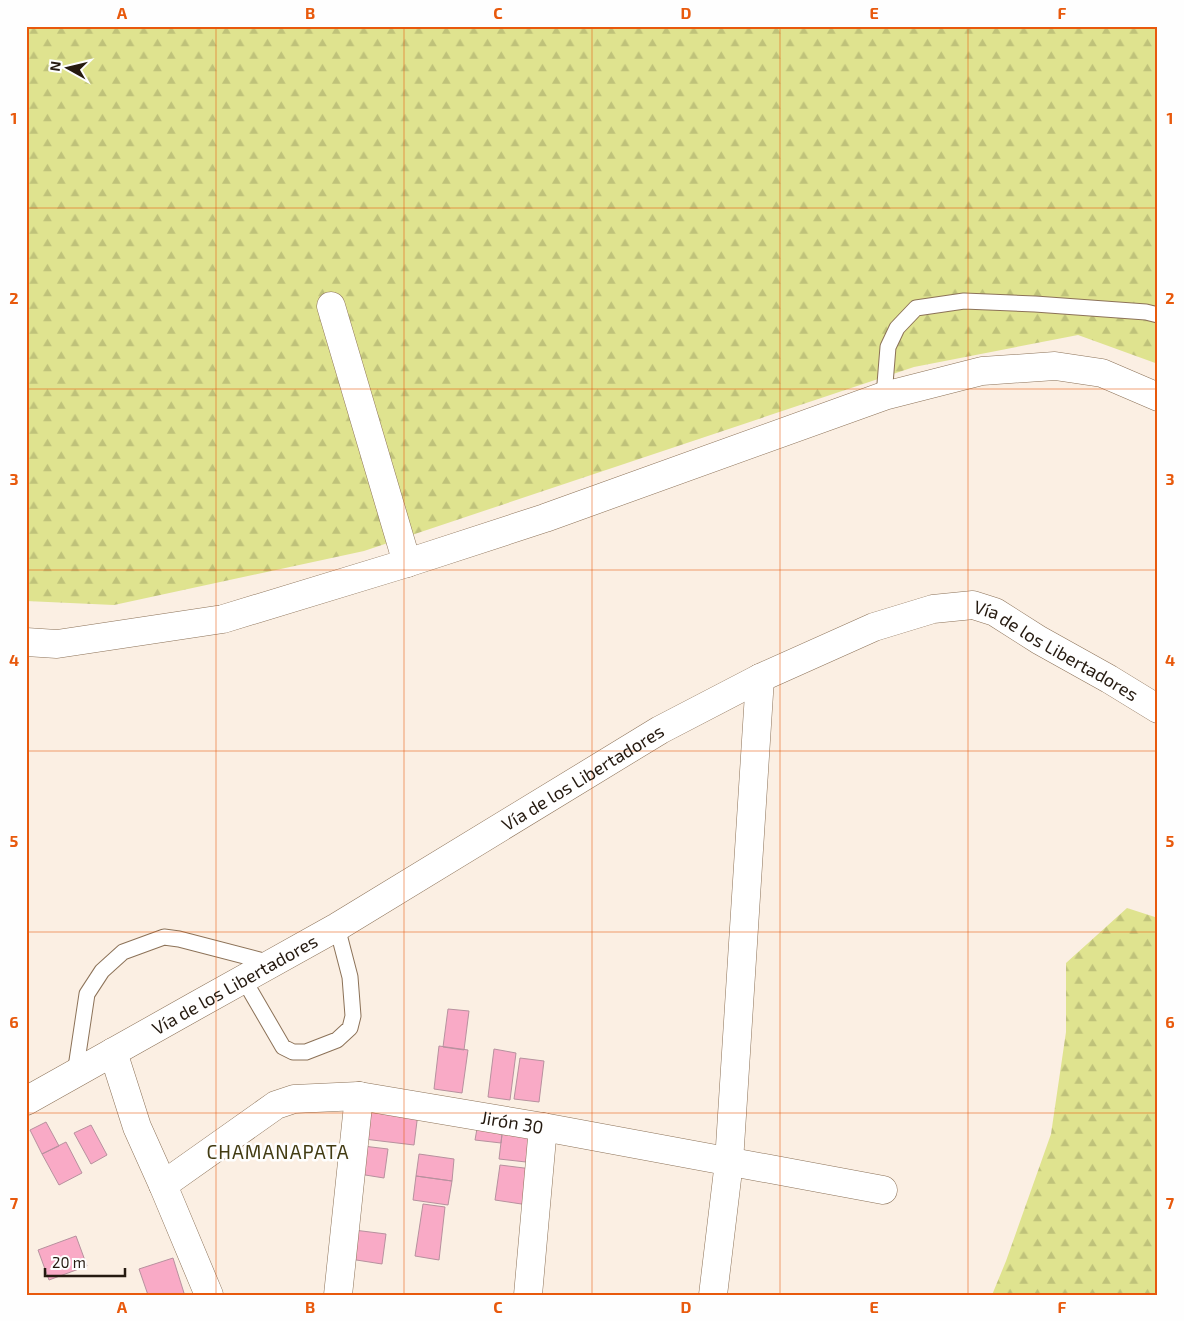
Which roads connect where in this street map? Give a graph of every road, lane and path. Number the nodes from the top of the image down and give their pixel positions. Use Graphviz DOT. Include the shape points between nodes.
graph roads {
  1 [pos="331,306"];
  2 [pos="1158,316"];
  3 [pos="884,396"];
  4 [pos="1158,397"];
  5 [pos="407,563"];
  6 [pos="26,642"];
  7 [pos="760,678"];
  8 [pos="1158,709"];
  9 [pos="337,927"];
  10 [pos="273,964"];
  11 [pos="244,980"];
  12 [pos="113,1052"];
  13 [pos="75,1074"];
  14 [pos="359,1096"];
  15 [pos="26,1102"];
  16 [pos="543,1127"];
  17 [pos="729,1162"];
  18 [pos="164,1185"];
  19 [pos="883,1190"];
  20 [pos="209,1295"];
  21 [pos="338,1295"];
  22 [pos="528,1295"];
  23 [pos="713,1295"];
  1 -- 5 [label="main road"];
  2 -- 3 [label="lane" via="1146,312 964,301 916,308 897,328 888,347"];
  3 -- 4 [label="main road" via="982,370 1055,366 1102,373"];
  3 -- 5 [label="main road" via="545,518"];
  5 -- 6 [label="main road" via="223,619 57,644"];
  7 -- 8 [label="main road, Vía de los Libertadores" via="874,628 933,609 973,605 995,612"];
  7 -- 9 [label="main road, Vía de los Libertadores" via="660,730"];
  7 -- 17 [label="main road"];
  9 -- 10 [label="main road, Vía de los Libertadores"];
  9 -- 11 [label="lane" via="350,978 353,1016 350,1028 337,1040 306,1052 294,1052 283,1047"];
  10 -- 11 [label="main road, Vía de los Libertadores"];
  10 -- 13 [label="lane" via="164,937 123,952 102,971 87,994"];
  11 -- 12 [label="main road, Vía de los Libertadores"];
  12 -- 13 [label="main road, Vía de los Libertadores"];
  12 -- 18 [label="main road" via="137,1127"];
  13 -- 15 [label="main road, Vía de los Libertadores"];
  14 -- 16 [label="main road, Jirón 30"];
  14 -- 18 [label="main road, Jirón 30" via="294,1099 276,1105"];
  14 -- 21 [label="main road"];
  16 -- 17 [label="main road, Jirón 30"];
  16 -- 22 [label="main road"];
  17 -- 19 [label="main road, Jirón 30"];
  17 -- 23 [label="main road"];
  18 -- 20 [label="main road"];
}
